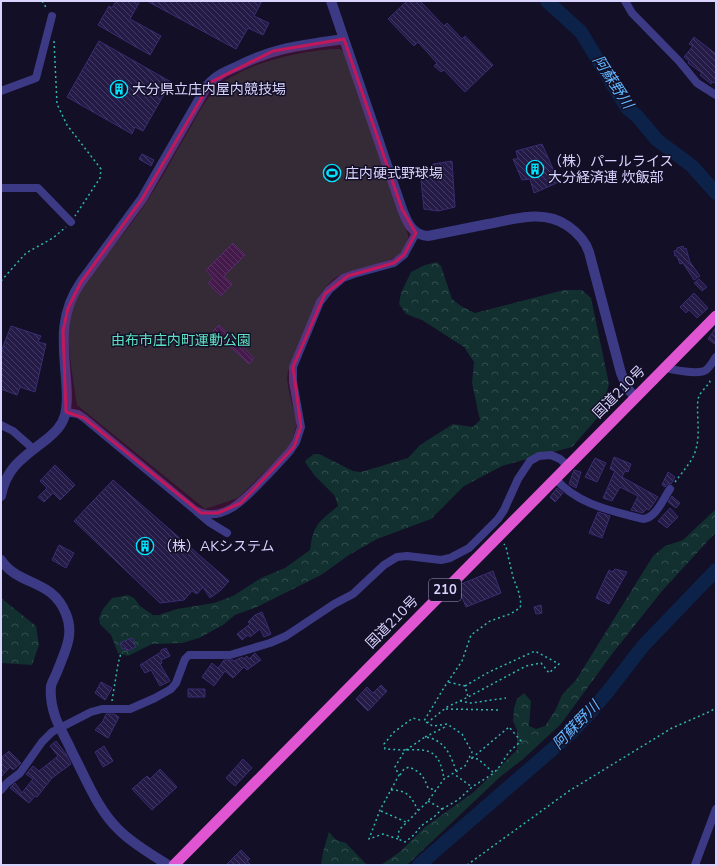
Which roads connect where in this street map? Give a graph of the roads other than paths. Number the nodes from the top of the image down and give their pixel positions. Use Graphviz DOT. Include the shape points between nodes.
graph roads {
  1 [pos="331,1"];
  2 [pos="625,1"];
  3 [pos="52,16"];
  4 [pos="344,39"];
  5 [pos="1,92"];
  6 [pos="716,95"];
  7 [pos="1,188"];
  8 [pos="71,222"];
  9 [pos="416,233"];
  10 [pos="716,316"];
  11 [pos="716,357"];
  12 [pos="664,367"];
  13 [pos="635,397"];
  14 [pos="66,412"];
  15 [pos="1,426"];
  16 [pos="30,446"];
  17 [pos="568,466"];
  18 [pos="555,478"];
  19 [pos="670,489"];
  20 [pos="1,496"];
  21 [pos="192,508"];
  22 [pos="228,532"];
  23 [pos="1,560"];
  24 [pos="60,728"];
  25 [pos="1,790"];
  26 [pos="716,809"];
  27 [pos="168,865"];
  28 [pos="174,865"];
  29 [pos="695,865"];
  1 -- 4 [label="street"];
  2 -- 6 [label="street" via="632,13 697,83"];
  3 -- 5 [label="street" via="36,78"];
  4 -- 9 [label="street" via="402,209 409,225"];
  4 -- 14 [label="street" via="269,52 226,71 207,86 140,203 70,300 63,331"];
  7 -- 8 [label="street" via="38,188"];
  9 -- 13 [label="street" via="428,236 539,216 558,220 576,232 589,252 621,373 627,388"];
  9 -- 21 [label="street" via="404,255 394,263 343,278 320,302 293,366 293,382 301,427 294,447 236,506 212,514 201,513"];
  10 -- 12 [label="highway, 国道210号 / 210"];
  11 -- 12 [label="street" via="703,371 670,370"];
  12 -- 13 [label="highway, 国道210号 / 210"];
  13 -- 17 [label="highway, 国道210号 / 210"];
  14 -- 20 [label="street" via="58,429 11,469"];
  14 -- 21 [label="street" via="84,418"];
  15 -- 16 [label="street" via="13,431"];
  17 -- 18 [label="highway, 国道210号 / 210"];
  17 -- 24 [label="street" via="551,455 539,456 530,461 518,479 502,515 469,548 444,560 397,557 384,565 356,592 286,636 230,655 189,655 184,659 174,687 155,698 130,708 96,710"];
  18 -- 19 [label="street" via="570,493 597,506 643,518 653,514"];
  18 -- 28 [label="highway, 国道210号 / 210"];
  21 -- 22 [label="street" via="209,522"];
  23 -- 24 [label="street" via="15,574 54,595 66,614 70,635 52,685 51,696 55,718"];
  24 -- 25 [label="street" via="48,735 20,773"];
  24 -- 27 [label="street" via="108,817 125,836"];
  26 -- 29 [label="street"];
}
